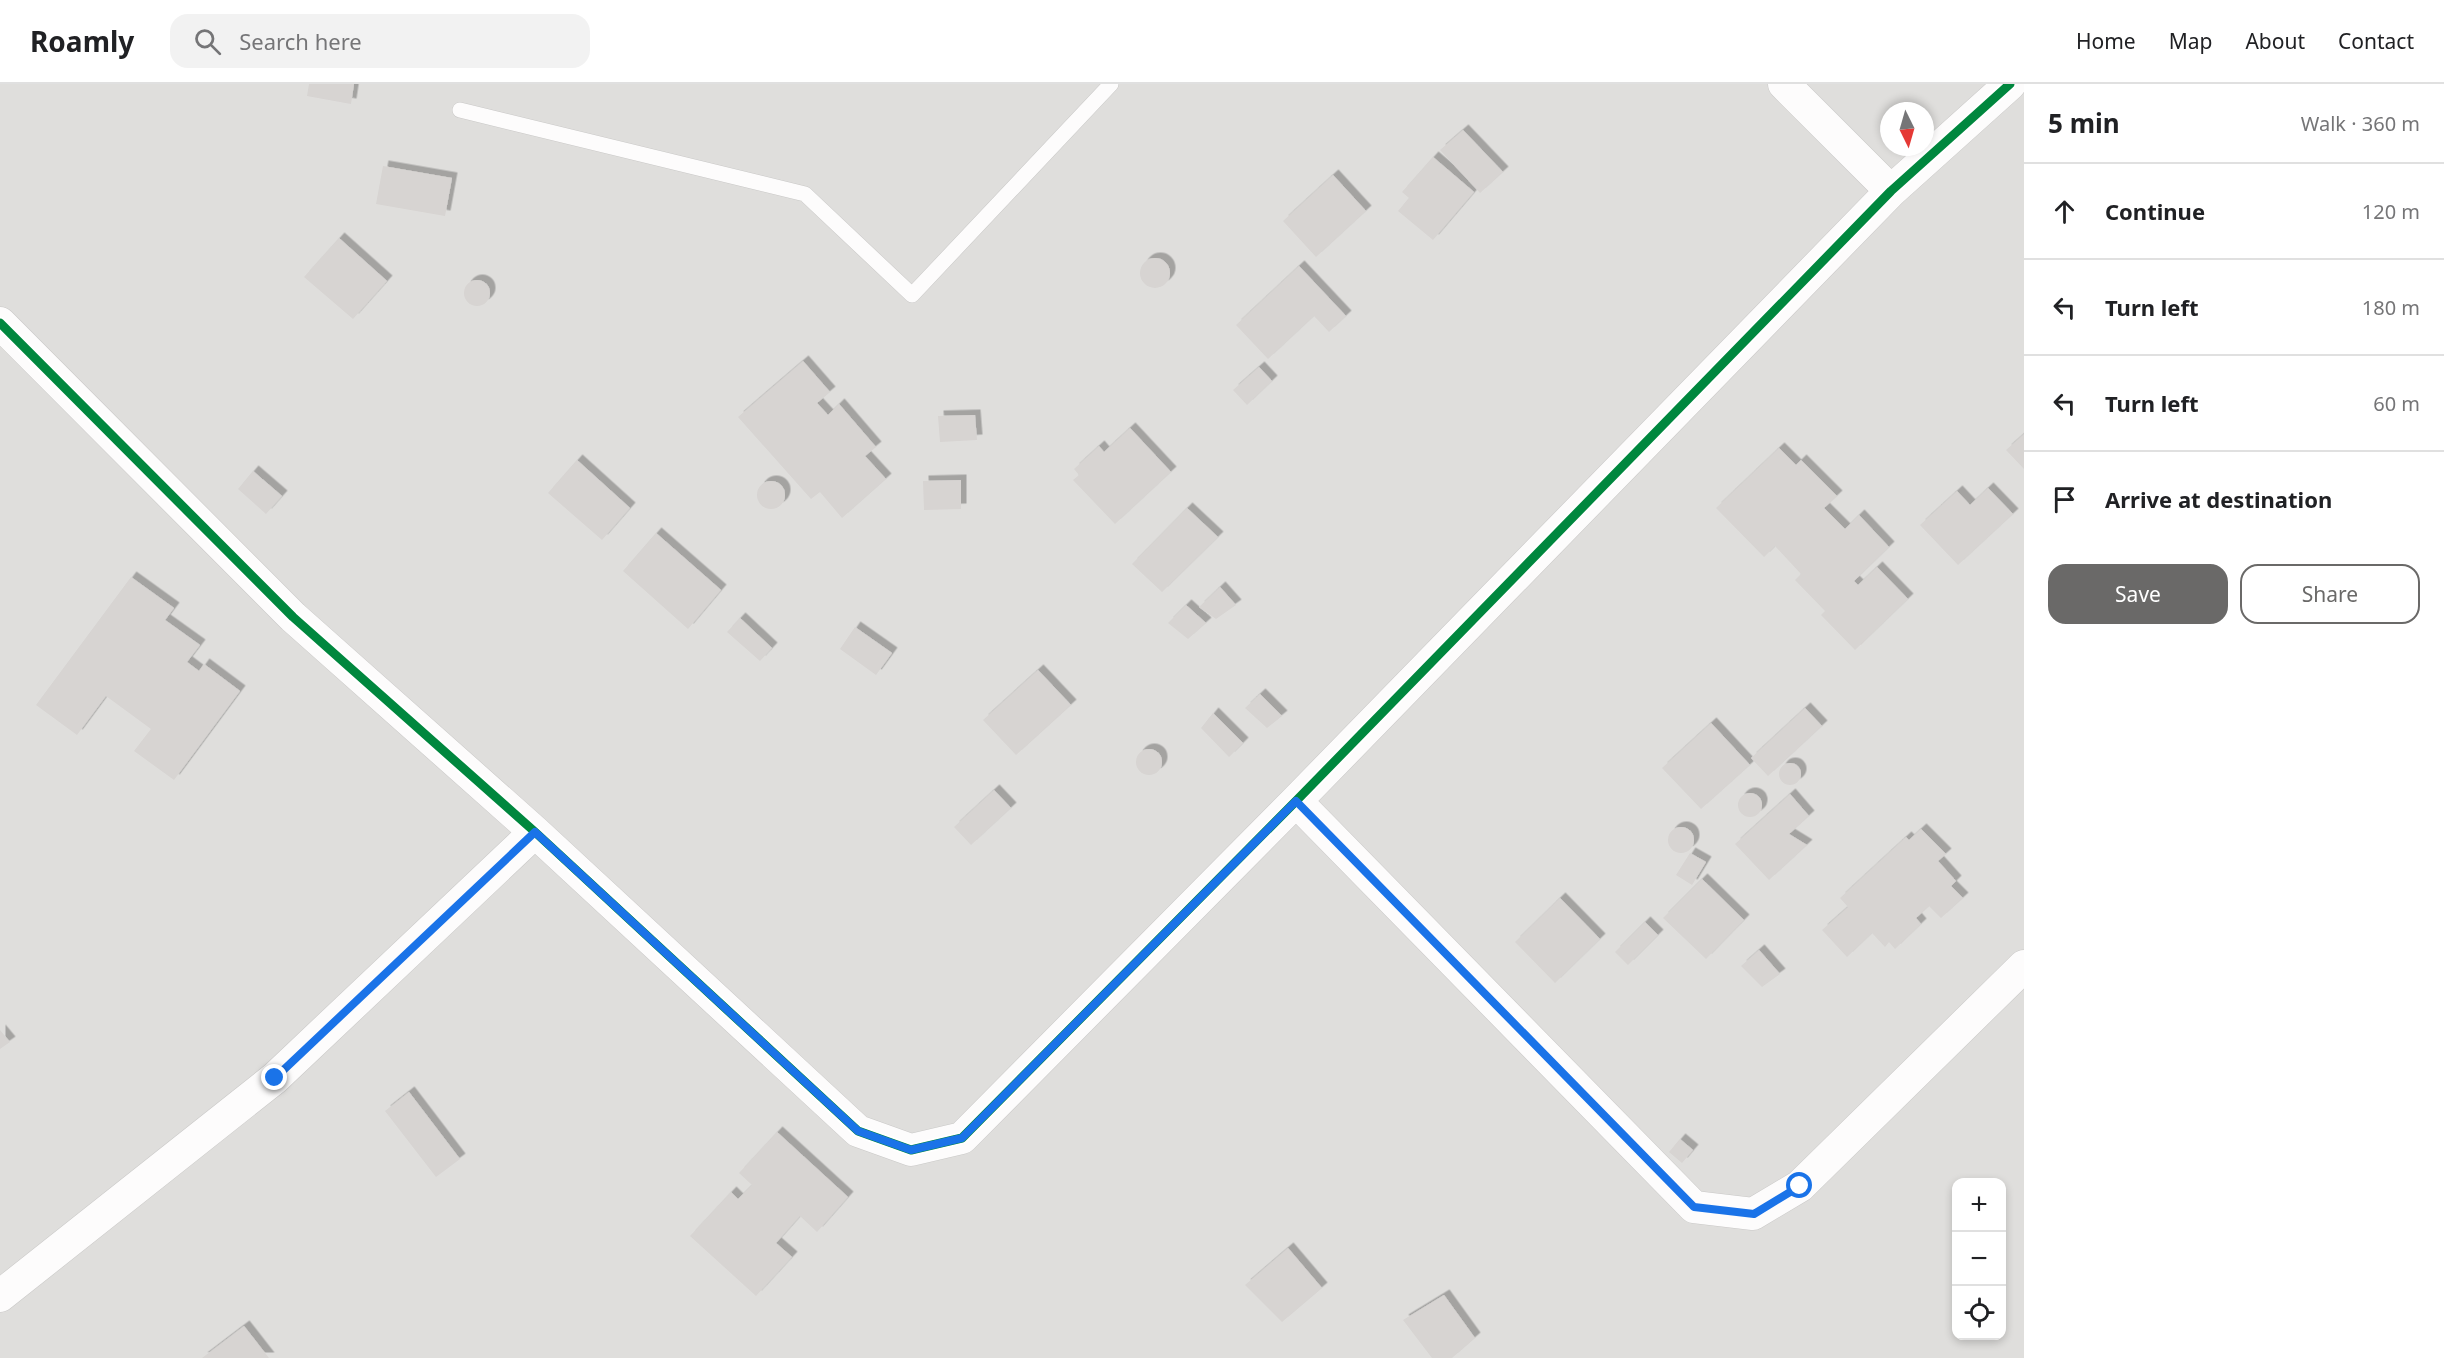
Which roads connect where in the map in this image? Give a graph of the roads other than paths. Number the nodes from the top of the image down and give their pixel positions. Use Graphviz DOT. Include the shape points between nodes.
graph roads {
  1 [pos="1111,84"];
  2 [pos="1784,84"];
  3 [pos="2010,84"];
  4 [pos="460,110"];
  5 [pos="1891,191"];
  6 [pos="0,323"];
  7 [pos="1296,801"];
  8 [pos="535,832"];
  9 [pos="2024,966"];
  10 [pos="0,1296"];
  1 -- 4 [label="lane" via="912,295 804,194"];
  2 -- 5 [label="street"];
  3 -- 5 [label="street"];
  5 -- 7 [label="street"];
  6 -- 8 [label="street" via="293,616"];
  7 -- 8 [label="street" via="962,1138 911,1150 858,1131"];
  7 -- 9 [label="street" via="1694,1207 1754,1214 1800,1186"];
  8 -- 10 [label="street" via="275,1078"];
}
